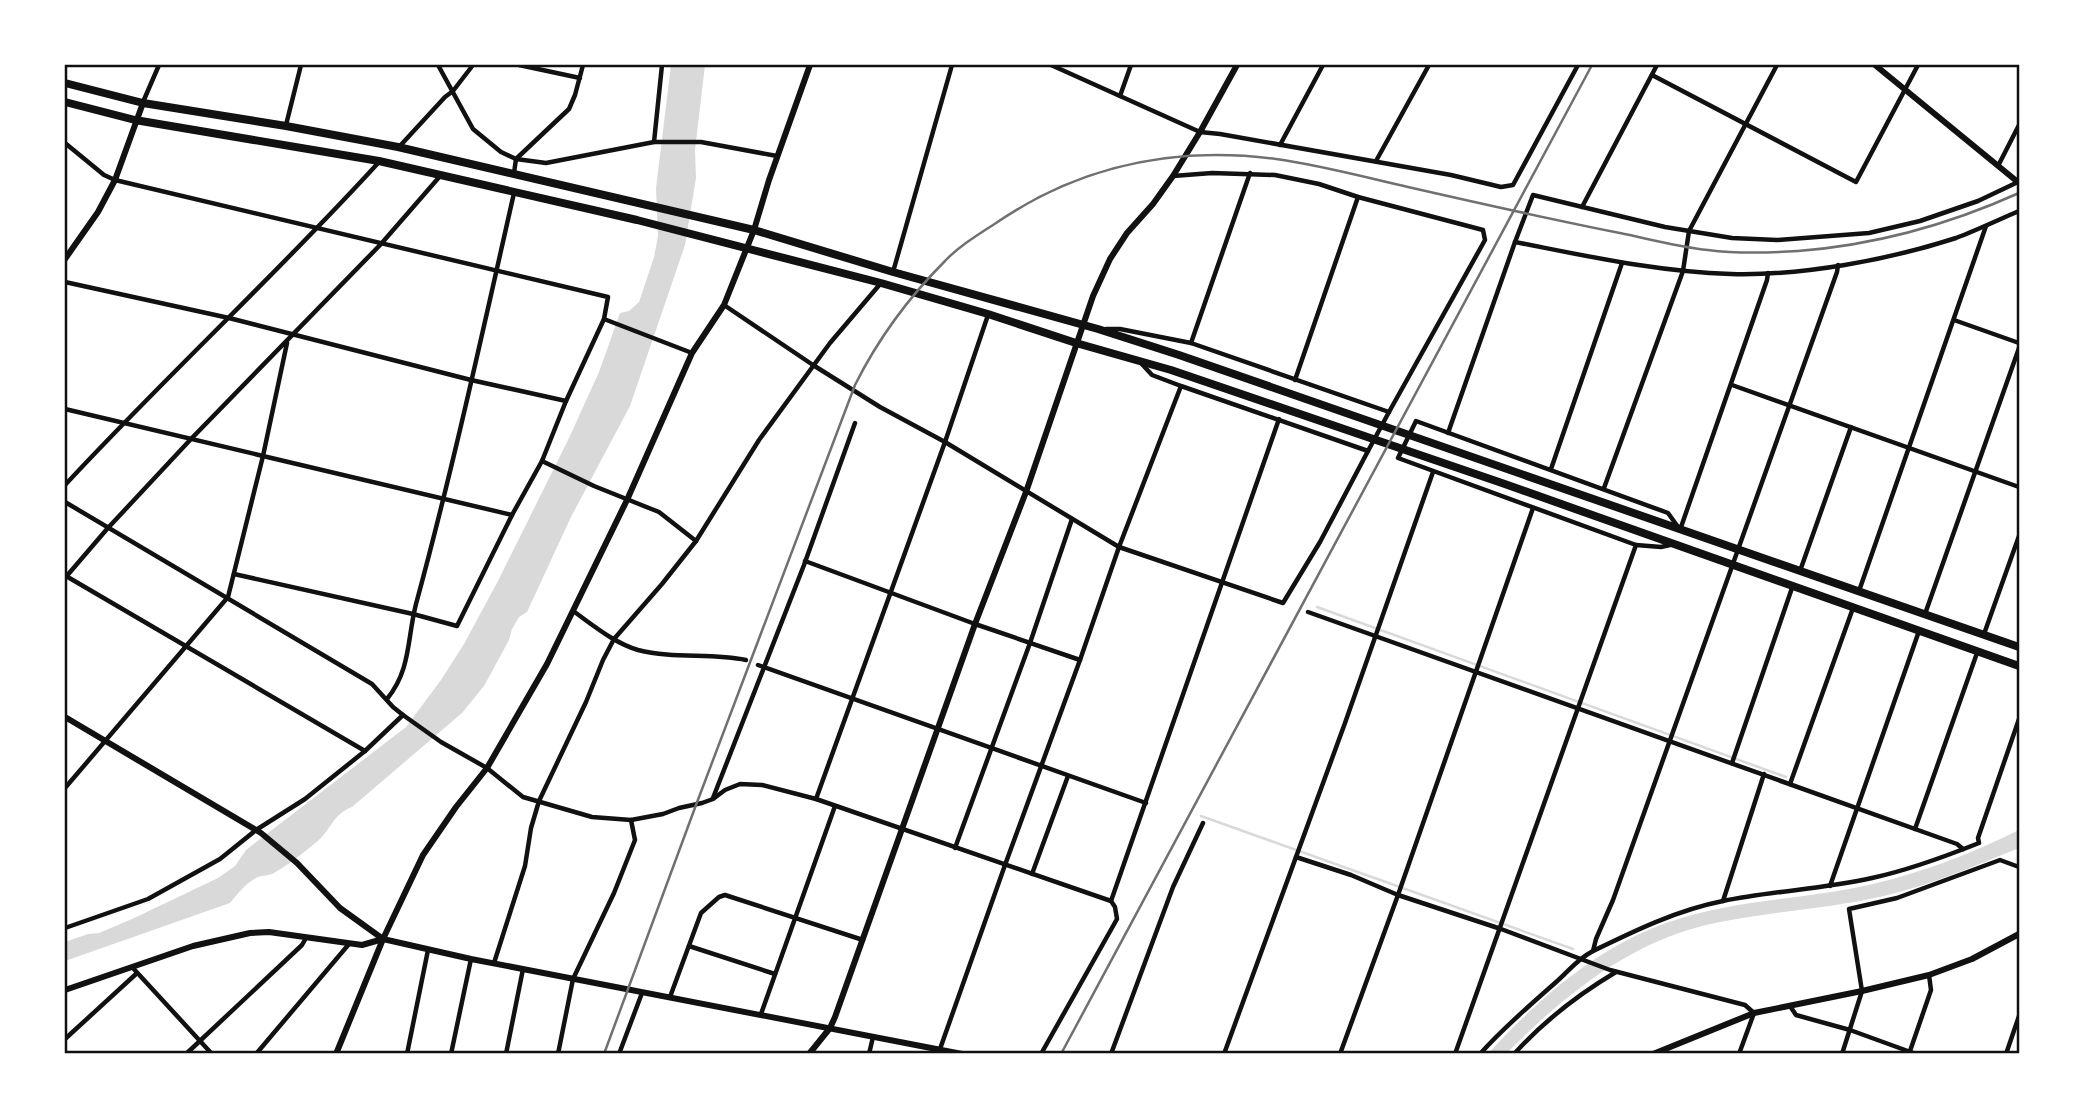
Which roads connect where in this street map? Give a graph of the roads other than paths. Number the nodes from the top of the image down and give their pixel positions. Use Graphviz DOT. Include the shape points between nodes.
graph roads {
  1 [pos="159,65"];
  2 [pos="301,65"];
  3 [pos="438,65"];
  4 [pos="473,65"];
  5 [pos="519,65"];
  6 [pos="583,65"];
  7 [pos="662,65"];
  8 [pos="810,65"];
  9 [pos="952,65"];
  10 [pos="1051,65"];
  11 [pos="1131,65"];
  12 [pos="1237,65"];
  13 [pos="1323,65"];
  14 [pos="1429,65"];
  15 [pos="1578,65"];
  16 [pos="1657,65"];
  17 [pos="1777,65"];
  18 [pos="1875,65"];
  19 [pos="1918,65"];
  20 [pos="1652,75"];
  21 [pos="580,78"];
  22 [pos="65,83"];
  23 [pos="1905,89"];
  24 [pos="453,91"];
  25 [pos="1119,96"];
  26 [pos="65,102"];
  27 [pos="143,103"];
  28 [pos="135,120"];
  29 [pos="1745,124"];
  30 [pos="2019,125"];
  31 [pos="286,126"];
  32 [pos="1200,132"];
  33 [pos="655,142"];
  34 [pos="65,143"];
  35 [pos="1280,145"];
  36 [pos="398,147"];
  37 [pos="777,156"];
  38 [pos="516,159"];
  39 [pos="379,161"];
  40 [pos="1376,161"];
  41 [pos="1998,166"];
  42 [pos="514,173"];
  43 [pos="1250,173"];
  44 [pos="441,175"];
  45 [pos="1173,176"];
  46 [pos="115,180"];
  47 [pos="2019,182"];
  48 [pos="514,193"];
  49 [pos="1358,197"];
  50 [pos="1582,207"];
  51 [pos="2019,211"];
  52 [pos="1986,225"];
  53 [pos="318,229"];
  54 [pos="754,230"];
  55 [pos="1689,231"];
  56 [pos="1516,242"];
  57 [pos="381,244"];
  58 [pos="747,249"];
  59 [pos="65,259"];
  60 [pos="1622,263"];
  61 [pos="1838,265"];
  62 [pos="497,270"];
  63 [pos="1684,271"];
  64 [pos="893,272"];
  65 [pos="1768,274"];
  66 [pos="65,282"];
  67 [pos="880,283"];
  68 [pos="724,305"];
  69 [pos="988,314"];
  70 [pos="229,318"];
  71 [pos="604,319"];
  72 [pos="1954,320"];
  73 [pos="1082,326"];
  74 [pos="1098,329"];
  75 [pos="293,335"];
  76 [pos="287,342"];
  77 [pos="1076,343"];
  78 [pos="1191,343"];
  79 [pos="2019,346"];
  80 [pos="692,353"];
  81 [pos="1139,361"];
  82 [pos="813,365"];
  83 [pos="471,380"];
  84 [pos="1296,380"];
  85 [pos="1732,385"];
  86 [pos="1181,386"];
  87 [pos="566,401"];
  88 [pos="1790,405"];
  89 [pos="65,409"];
  90 [pos="1390,412"];
  91 [pos="1279,419"];
  92 [pos="123,423"];
  93 [pos="855,423"];
  94 [pos="1851,427"];
  95 [pos="1448,432"];
  96 [pos="191,439"];
  97 [pos="945,442"];
  98 [pos="1909,448"];
  99 [pos="1368,452"];
  100 [pos="263,456"];
  101 [pos="542,461"];
  102 [pos="1551,469"];
  103 [pos="1976,471"];
  104 [pos="1433,472"];
  105 [pos="65,485"];
  106 [pos="2019,487"];
  107 [pos="1604,488"];
  108 [pos="1026,492"];
  109 [pos="444,499"];
  110 [pos="627,500"];
  111 [pos="65,502"];
  112 [pos="1533,508"];
  113 [pos="512,515"];
  114 [pos="1072,519"];
  115 [pos="107,529"];
  116 [pos="1681,530"];
  117 [pos="2019,536"];
  118 [pos="696,541"];
  119 [pos="1675,544"];
  120 [pos="1636,545"];
  121 [pos="1119,547"];
  122 [pos="1738,550"];
  123 [pos="805,561"];
  124 [pos="1734,565"];
  125 [pos="1800,571"];
  126 [pos="234,574"];
  127 [pos="65,577"];
  128 [pos="1222,581"];
  129 [pos="1793,585"];
  130 [pos="890,592"];
  131 [pos="1859,592"];
  132 [pos="228,597"];
  133 [pos="1853,607"];
  134 [pos="573,611"];
  135 [pos="1308,612"];
  136 [pos="413,614"];
  137 [pos="1924,615"];
  138 [pos="975,624"];
  139 [pos="1919,631"];
  140 [pos="1376,635"];
  141 [pos="1984,635"];
  142 [pos="614,639"];
  143 [pos="1030,643"];
  144 [pos="186,646"];
  145 [pos="2019,647"];
  146 [pos="1978,652"];
  147 [pos="746,660"];
  148 [pos="1080,660"];
  149 [pos="758,665"];
  150 [pos="2019,666"];
  151 [pos="765,667"];
  152 [pos="1476,672"];
  153 [pos="387,699"];
  154 [pos="852,699"];
  155 [pos="1578,708"];
  156 [pos="405,716"];
  157 [pos="65,717"];
  158 [pos="2019,719"];
  159 [pos="938,729"];
  160 [pos="106,741"];
  161 [pos="1670,741"];
  162 [pos="990,748"];
  163 [pos="365,751"];
  164 [pos="1732,763"];
  165 [pos="1041,766"];
  166 [pos="487,768"];
  167 [pos="1764,774"];
  168 [pos="1068,776"];
  169 [pos="1790,783"];
  170 [pos="65,788"];
  171 [pos="713,799"];
  172 [pos="816,799"];
  173 [pos="539,801"];
  174 [pos="1146,803"];
  175 [pos="835,806"];
  176 [pos="1856,808"];
  177 [pos="631,820"];
  178 [pos="1203,823"];
  179 [pos="1915,829"];
  180 [pos="902,830"];
  181 [pos="258,832"];
  182 [pos="955,848"];
  183 [pos="1963,849"];
  184 [pos="1296,857"];
  185 [pos="1005,865"];
  186 [pos="2019,867"];
  187 [pos="1032,874"];
  188 [pos="1830,886"];
  189 [pos="1398,895"];
  190 [pos="1111,901"];
  191 [pos="1723,901"];
  192 [pos="794,918"];
  193 [pos="65,927"];
  194 [pos="1501,929"];
  195 [pos="2019,934"];
  196 [pos="306,938"];
  197 [pos="383,939"];
  198 [pos="863,940"];
  199 [pos="350,943"];
  200 [pos="689,946"];
  201 [pos="428,950"];
  202 [pos="1593,951"];
  203 [pos="471,959"];
  204 [pos="1579,959"];
  205 [pos="494,963"];
  206 [pos="131,966"];
  207 [pos="523,969"];
  208 [pos="1613,971"];
  209 [pos="136,974"];
  210 [pos="775,974"];
  211 [pos="1929,975"];
  212 [pos="573,979"];
  213 [pos="65,990"];
  214 [pos="1862,991"];
  215 [pos="642,993"];
  216 [pos="670,998"];
  217 [pos="1790,1005"];
  218 [pos="1754,1013"];
  219 [pos="761,1014"];
  220 [pos="2019,1016"];
  221 [pos="830,1028"];
  222 [pos="1850,1030"];
  223 [pos="873,1036"];
  224 [pos="65,1038"];
  225 [pos="200,1041"];
  226 [pos="940,1050"];
  227 [pos="928,1051"];
  228 [pos="1911,1053"];
  229 [pos="186,1054"];
  230 [pos="212,1054"];
  231 [pos="256,1054"];
  232 [pos="337,1054"];
  233 [pos="407,1054"];
  234 [pos="451,1054"];
  235 [pos="506,1054"];
  236 [pos="558,1054"];
  237 [pos="619,1054"];
  238 [pos="809,1054"];
  239 [pos="869,1054"];
  240 [pos="962,1054"];
  241 [pos="1041,1054"];
  242 [pos="1111,1054"];
  243 [pos="1224,1054"];
  244 [pos="1340,1054"];
  245 [pos="1455,1054"];
  246 [pos="1480,1054"];
  247 [pos="1514,1054"];
  248 [pos="1653,1054"];
  249 [pos="1739,1054"];
  250 [pos="1842,1054"];
  251 [pos="2006,1054"];
  1 -- 27 [label="street"];
  2 -- 31 [label="street"];
  3 -- 24 [label="street"];
  4 -- 24 [label="street"];
  5 -- 21 [label="street"];
  6 -- 21 [label="street"];
  7 -- 33 [label="street"];
  8 -- 37 [label="street"];
  9 -- 64 [label="street"];
  10 -- 25 [label="street"];
  11 -- 25 [label="street"];
  12 -- 32 [label="street"];
  13 -- 35 [label="street"];
  14 -- 40 [label="street"];
  15 -- 40 [label="street" via="1513,185 1501,187"];
  16 -- 20 [label="street"];
  17 -- 29 [label="street"];
  18 -- 23 [label="street"];
  19 -- 23 [label="street"];
  20 -- 29 [label="street"];
  20 -- 50 [label="street"];
  21 -- 38 [label="street" via="569,109"];
  22 -- 27 [label="highway"];
  23 -- 29 [label="street" via="1856,182"];
  23 -- 41 [label="street"];
  24 -- 36 [label="street"];
  24 -- 38 [label="street" via="472,129"];
  25 -- 32 [label="street"];
  26 -- 28 [label="highway"];
  27 -- 28 [label="street"];
  27 -- 31 [label="highway"];
  28 -- 39 [label="highway"];
  28 -- 46 [label="street"];
  29 -- 55 [label="street"];
  30 -- 41 [label="street"];
  31 -- 36 [label="highway"];
  32 -- 35 [label="street"];
  32 -- 45 [label="street"];
  33 -- 37 [label="street" via="701,142"];
  33 -- 38 [label="street" via="546,163"];
  34 -- 46 [label="street"];
  35 -- 40 [label="street"];
  36 -- 42 [label="highway"];
  37 -- 54 [label="street"];
  38 -- 42 [label="street"];
  39 -- 44 [label="highway"];
  39 -- 53 [label="street"];
  41 -- 47 [label="street"];
  42 -- 54 [label="highway"];
  43 -- 45 [label="street"];
  43 -- 49 [label="street" via="1275,174"];
  43 -- 78 [label="street"];
  44 -- 48 [label="highway"];
  44 -- 57 [label="street"];
  45 -- 73 [label="street" via="1110,259"];
  46 -- 53 [label="street"];
  46 -- 59 [label="street"];
  47 -- 55 [label="street" via="1943,213 1869,233 1777,240"];
  48 -- 58 [label="highway"];
  48 -- 62 [label="street"];
  49 -- 84 [label="street"];
  49 -- 90 [label="street" via="1483,230 1485,240"];
  50 -- 55 [label="street"];
  50 -- 56 [label="street" via="1533,195"];
  51 -- 52 [label="street"];
  52 -- 61 [label="street" via="1891,255"];
  52 -- 72 [label="street"];
  53 -- 57 [label="street"];
  53 -- 70 [label="street"];
  54 -- 58 [label="street"];
  54 -- 64 [label="highway"];
  55 -- 63 [label="street"];
  56 -- 60 [label="street"];
  56 -- 95 [label="street"];
  57 -- 62 [label="street"];
  57 -- 75 [label="street"];
  58 -- 67 [label="highway"];
  58 -- 68 [label="street"];
  60 -- 63 [label="street"];
  60 -- 102 [label="street"];
  61 -- 65 [label="street"];
  61 -- 88 [label="street"];
  62 -- 71 [label="street" via="608,297"];
  62 -- 83 [label="street"];
  63 -- 65 [label="street"];
  63 -- 107 [label="street"];
  64 -- 73 [label="highway"];
  65 -- 85 [label="street"];
  66 -- 70 [label="street"];
  67 -- 69 [label="highway"];
  67 -- 82 [label="street"];
  68 -- 80 [label="street"];
  68 -- 82 [label="street"];
  69 -- 77 [label="highway"];
  69 -- 97 [label="street"];
  70 -- 75 [label="street"];
  70 -- 92 [label="street"];
  71 -- 80 [label="street"];
  71 -- 87 [label="street"];
  72 -- 79 [label="street"];
  72 -- 98 [label="street"];
  73 -- 74 [label="highway"];
  73 -- 77 [label="street"];
  74 -- 78 [label="street"];
  74 -- 116 [label="highway"];
  75 -- 76 [label="street"];
  75 -- 83 [label="street"];
  76 -- 96 [label="street"];
  76 -- 100 [label="street"];
  77 -- 81 [label="highway"];
  77 -- 108 [label="street"];
  78 -- 84 [label="street"];
  79 -- 103 [label="street"];
  80 -- 110 [label="street"];
  81 -- 86 [label="street" via="1152,374"];
  81 -- 119 [label="highway"];
  82 -- 97 [label="street"];
  82 -- 118 [label="street" via="744,462"];
  83 -- 87 [label="street"];
  83 -- 109 [label="street"];
  84 -- 90 [label="street"];
  85 -- 88 [label="street"];
  85 -- 116 [label="street"];
  86 -- 91 [label="street"];
  86 -- 121 [label="street"];
  87 -- 101 [label="street"];
  88 -- 94 [label="street"];
  88 -- 122 [label="street"];
  89 -- 92 [label="street"];
  90 -- 99 [label="street"];
  91 -- 99 [label="street"];
  91 -- 128 [label="street"];
  92 -- 96 [label="street"];
  92 -- 105 [label="street"];
  93 -- 123 [label="street"];
  94 -- 98 [label="street"];
  94 -- 125 [label="street"];
  95 -- 102 [label="street"];
  95 -- 104 [label="street" via="1416,421 1398,458"];
  96 -- 100 [label="street"];
  96 -- 115 [label="street"];
  97 -- 108 [label="street"];
  97 -- 130 [label="street"];
  98 -- 103 [label="street"];
  98 -- 131 [label="street"];
  99 -- 128 [label="street" via="1283,603"];
  100 -- 109 [label="street"];
  100 -- 126 [label="street"];
  101 -- 110 [label="street"];
  101 -- 113 [label="street"];
  102 -- 107 [label="street"];
  103 -- 106 [label="street"];
  103 -- 137 [label="street"];
  104 -- 112 [label="street"];
  104 -- 140 [label="street"];
  107 -- 116 [label="street" via="1668,513"];
  108 -- 114 [label="street"];
  108 -- 138 [label="street"];
  109 -- 113 [label="street"];
  109 -- 136 [label="street"];
  110 -- 118 [label="street" via="659,512"];
  110 -- 134 [label="street"];
  111 -- 115 [label="street"];
  112 -- 120 [label="street"];
  112 -- 152 [label="street"];
  113 -- 136 [label="street" via="457,626"];
  114 -- 121 [label="street"];
  114 -- 143 [label="street"];
  115 -- 127 [label="street"];
  115 -- 132 [label="street"];
  116 -- 122 [label="highway"];
  117 -- 141 [label="street"];
  118 -- 142 [label="street"];
  119 -- 120 [label="street"];
  119 -- 124 [label="highway"];
  120 -- 155 [label="street"];
  121 -- 128 [label="street"];
  121 -- 148 [label="street"];
  122 -- 124 [label="street"];
  122 -- 125 [label="highway"];
  123 -- 130 [label="street"];
  123 -- 151 [label="street"];
  124 -- 129 [label="highway"];
  124 -- 161 [label="street"];
  125 -- 131 [label="highway"];
  126 -- 132 [label="street"];
  126 -- 136 [label="street"];
  127 -- 144 [label="street"];
  128 -- 174 [label="street"];
  129 -- 133 [label="highway"];
  129 -- 164 [label="street"];
  130 -- 138 [label="street"];
  130 -- 154 [label="street"];
  131 -- 137 [label="highway"];
  132 -- 144 [label="street"];
  132 -- 153 [label="street" via="372,684"];
  133 -- 139 [label="highway"];
  133 -- 169 [label="street"];
  134 -- 142 [label="street"];
  134 -- 166 [label="street"];
  135 -- 140 [label="street"];
  136 -- 153 [label="street" via="403,674"];
  137 -- 141 [label="highway"];
  138 -- 143 [label="street"];
  138 -- 159 [label="street"];
  139 -- 146 [label="highway"];
  139 -- 176 [label="street"];
  140 -- 152 [label="street"];
  140 -- 184 [label="street"];
  141 -- 145 [label="highway"];
  142 -- 147 [label="street" via="638,650"];
  142 -- 173 [label="street"];
  143 -- 148 [label="street"];
  143 -- 162 [label="street"];
  144 -- 160 [label="street"];
  144 -- 163 [label="street"];
  146 -- 150 [label="highway"];
  146 -- 179 [label="street"];
  148 -- 165 [label="street"];
  149 -- 151 [label="street"];
  151 -- 154 [label="street"];
  151 -- 171 [label="street"];
  152 -- 155 [label="street"];
  152 -- 189 [label="street"];
  153 -- 156 [label="street"];
  154 -- 159 [label="street"];
  154 -- 172 [label="street"];
  155 -- 161 [label="street"];
  155 -- 194 [label="street"];
  156 -- 163 [label="street"];
  156 -- 166 [label="street"];
  157 -- 160 [label="street"];
  158 -- 183 [label="street" via="1979,843"];
  159 -- 162 [label="street"];
  159 -- 180 [label="street"];
  160 -- 170 [label="street"];
  160 -- 181 [label="street"];
  161 -- 164 [label="street"];
  161 -- 202 [label="street"];
  162 -- 165 [label="street"];
  162 -- 182 [label="street"];
  163 -- 181 [label="street"];
  164 -- 167 [label="street"];
  165 -- 168 [label="street"];
  165 -- 185 [label="street"];
  166 -- 173 [label="street" via="523,797"];
  166 -- 197 [label="street" via="424,855"];
  167 -- 169 [label="street"];
  167 -- 191 [label="street"];
  168 -- 174 [label="street"];
  168 -- 187 [label="street"];
  169 -- 176 [label="street"];
  171 -- 172 [label="street" via="740,784"];
  171 -- 177 [label="street"];
  172 -- 175 [label="street"];
  173 -- 177 [label="street" via="592,817"];
  173 -- 205 [label="street" via="525,866"];
  174 -- 190 [label="street"];
  175 -- 180 [label="street"];
  175 -- 192 [label="street"];
  176 -- 179 [label="street"];
  176 -- 188 [label="street"];
  177 -- 212 [label="street" via="635,840"];
  178 -- 242 [label="street" via="1173,887"];
  179 -- 183 [label="street"];
  180 -- 182 [label="street"];
  180 -- 198 [label="street"];
  181 -- 193 [label="street" via="148,899"];
  181 -- 197 [label="street" via="297,863 340,908"];
  182 -- 185 [label="street"];
  183 -- 188 [label="street" via="1873,878"];
  184 -- 189 [label="street"];
  184 -- 243 [label="street"];
  185 -- 187 [label="street"];
  185 -- 226 [label="street"];
  186 -- 214 [label="street" via="2000,860 1897,898 1849,909"];
  187 -- 190 [label="street"];
  188 -- 191 [label="street"];
  189 -- 194 [label="street"];
  189 -- 244 [label="street"];
  190 -- 241 [label="street" via="1116,919"];
  191 -- 202 [label="street" via="1638,929"];
  192 -- 198 [label="street"];
  192 -- 200 [label="street" via="725,895 701,913"];
  192 -- 210 [label="street"];
  194 -- 204 [label="street"];
  194 -- 245 [label="street"];
  195 -- 211 [label="street"];
  196 -- 199 [label="street"];
  196 -- 206 [label="street" via="250,933"];
  196 -- 225 [label="street"];
  197 -- 199 [label="street"];
  197 -- 201 [label="street"];
  197 -- 232 [label="street"];
  198 -- 221 [label="street"];
  199 -- 231 [label="street"];
  200 -- 210 [label="street"];
  200 -- 216 [label="street"];
  201 -- 203 [label="street"];
  201 -- 233 [label="street"];
  202 -- 204 [label="street"];
  203 -- 205 [label="street"];
  203 -- 234 [label="street"];
  204 -- 208 [label="street"];
  204 -- 246 [label="street"];
  205 -- 207 [label="street"];
  206 -- 209 [label="street"];
  206 -- 213 [label="street"];
  207 -- 212 [label="street"];
  207 -- 235 [label="street"];
  208 -- 218 [label="street" via="1745,1004"];
  208 -- 247 [label="street"];
  209 -- 224 [label="street"];
  209 -- 225 [label="street"];
  210 -- 219 [label="street"];
  211 -- 214 [label="street"];
  211 -- 228 [label="street" via="1931,990"];
  212 -- 215 [label="street"];
  212 -- 236 [label="street"];
  214 -- 217 [label="street"];
  214 -- 222 [label="street"];
  215 -- 216 [label="street"];
  215 -- 237 [label="street"];
  216 -- 219 [label="street"];
  217 -- 218 [label="street"];
  217 -- 222 [label="street" via="1796,1015"];
  218 -- 248 [label="street"];
  218 -- 249 [label="street"];
  219 -- 221 [label="street"];
  220 -- 251 [label="street"];
  221 -- 223 [label="street"];
  221 -- 238 [label="street"];
  222 -- 228 [label="street"];
  222 -- 250 [label="street"];
  223 -- 227 [label="street"];
  223 -- 239 [label="street"];
  225 -- 229 [label="street"];
  225 -- 230 [label="street"];
  226 -- 227 [label="street"];
  226 -- 240 [label="street"];
}
